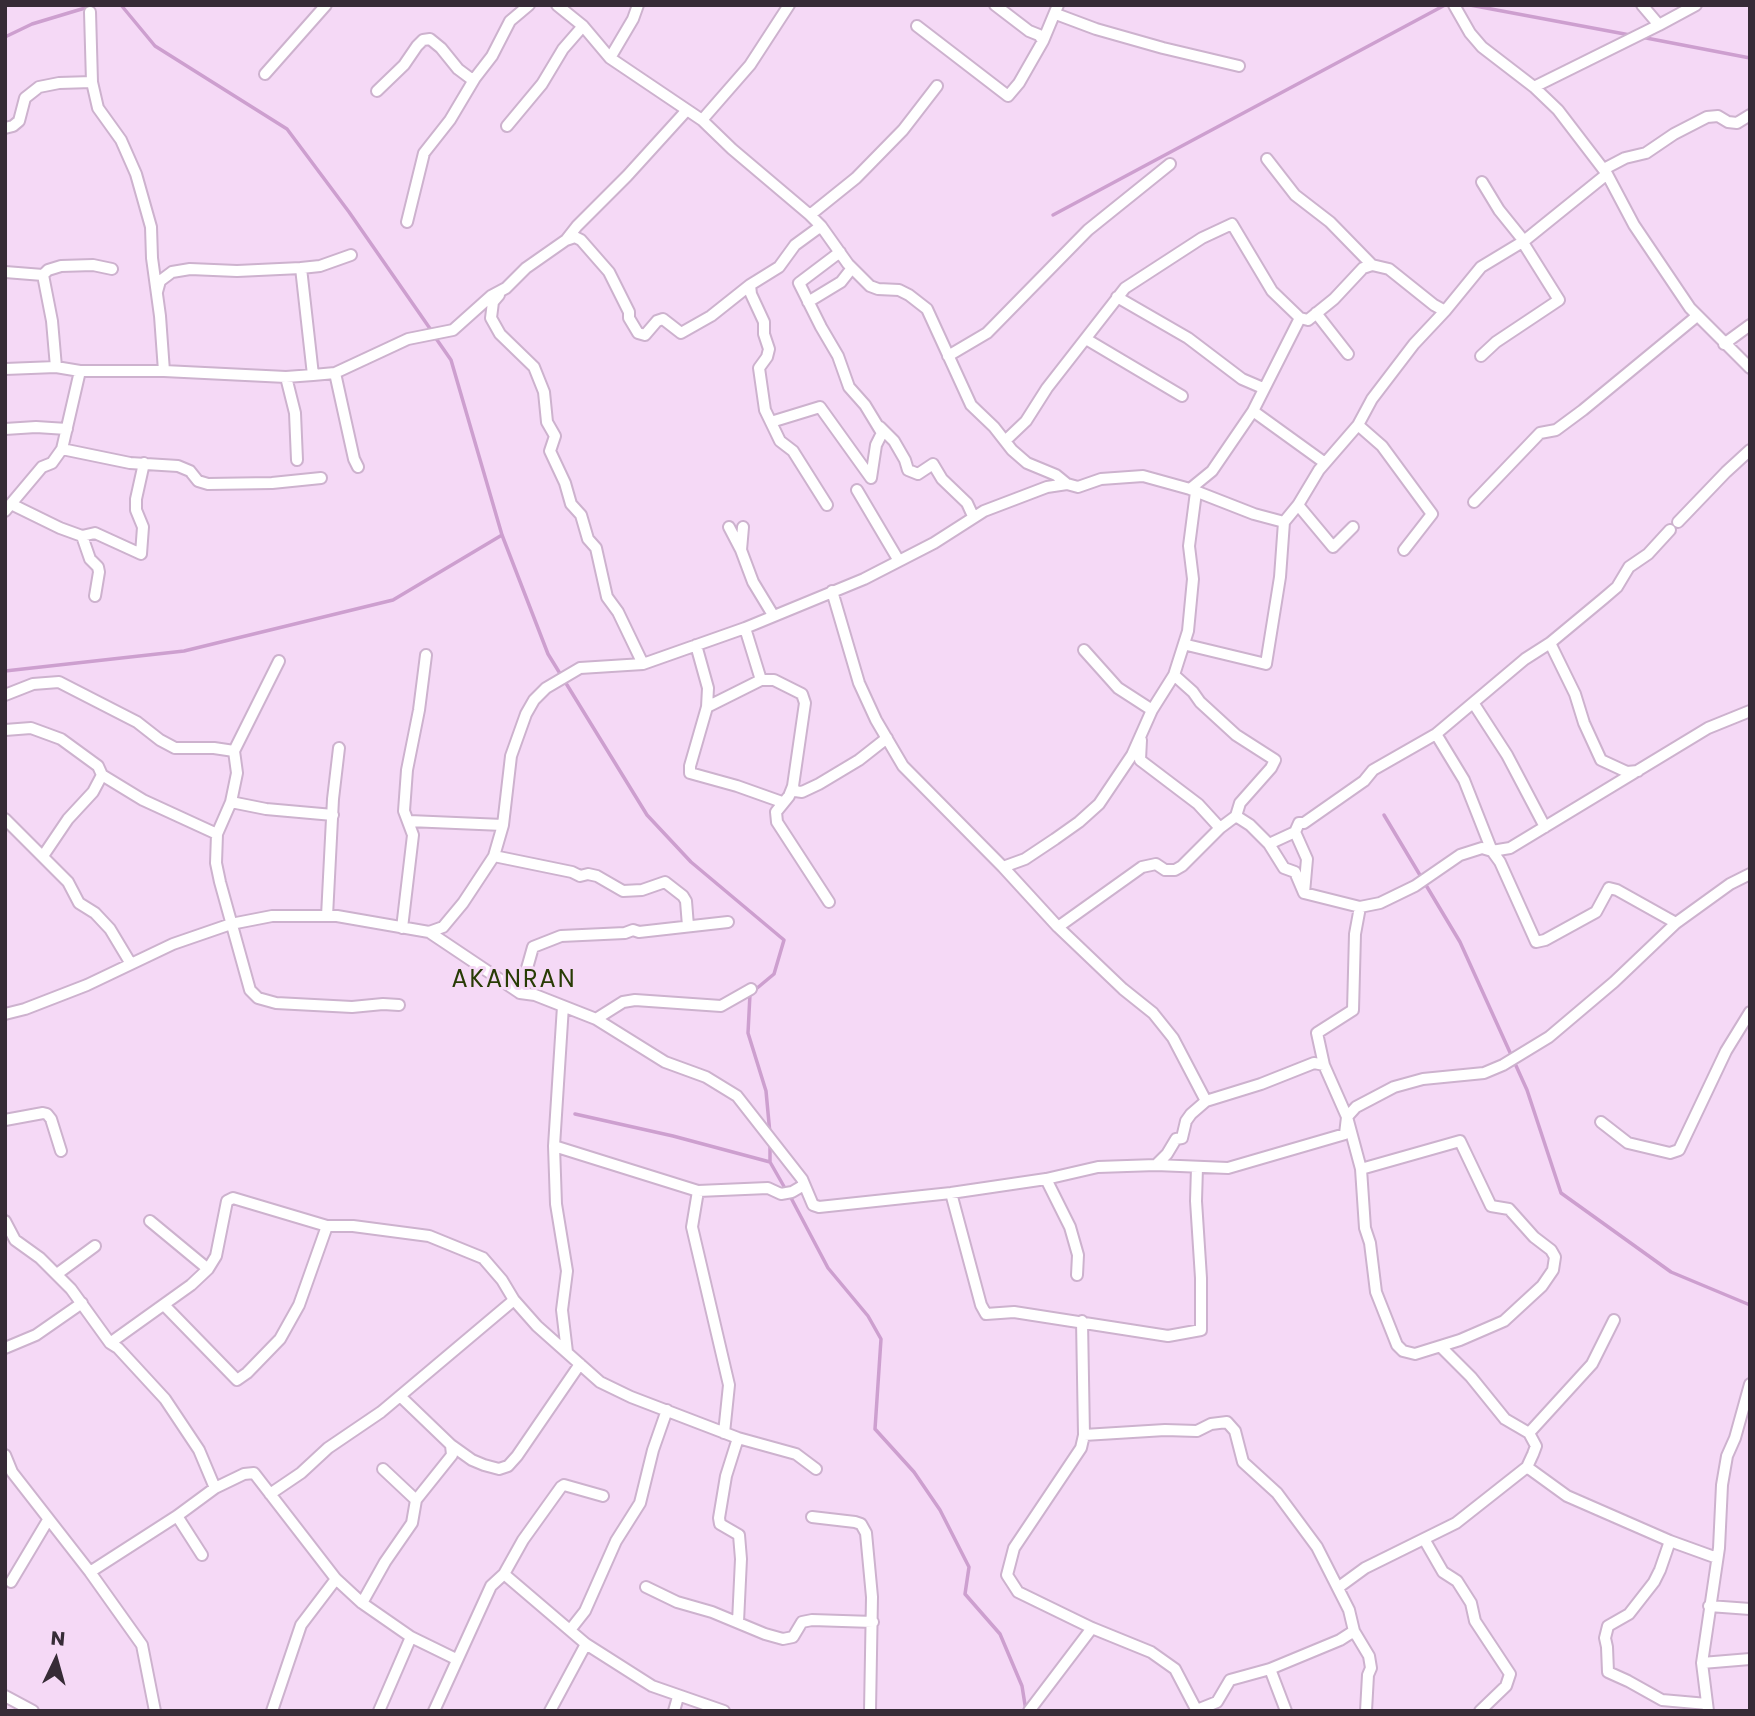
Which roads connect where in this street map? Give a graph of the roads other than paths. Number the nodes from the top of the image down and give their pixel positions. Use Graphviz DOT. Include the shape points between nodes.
graph roads {
  1 [pos="326,5"];
  2 [pos="529,5"];
  3 [pos="557,5"];
  4 [pos="638,5"];
  5 [pos="789,5"];
  6 [pos="996,5"];
  7 [pos="1454,5"];
  8 [pos="1642,5"];
  9 [pos="1696,5"];
  10 [pos="1057,9"];
  11 [pos="90,12"];
  12 [pos="1659,25"];
  13 [pos="583,26"];
  14 [pos="917,26"];
  15 [pos="1043,41"];
  16 [pos="610,58"];
  17 [pos="1239,66"];
  18 [pos="265,74"];
  19 [pos="475,78"];
  20 [pos="92,82"];
  21 [pos="937,86"];
  22 [pos="1534,87"];
  23 [pos="377,91"];
  24 [pos="687,110"];
  25 [pos="1750,115"];
  26 [pos="702,120"];
  27 [pos="507,126"];
  28 [pos="5,128"];
  29 [pos="1266,159"];
  30 [pos="1170,164"];
  31 [pos="1605,172"];
  32 [pos="1482,182"];
  33 [pos="810,215"];
  34 [pos="407,222"];
  35 [pos="821,226"];
  36 [pos="566,240"];
  37 [pos="1523,241"];
  38 [pos="839,252"];
  39 [pos="351,256"];
  40 [pos="1372,265"];
  41 [pos="301,268"];
  42 [pos="852,268"];
  43 [pos="112,269"];
  44 [pos="5,272"];
  45 [pos="43,275"];
  46 [pos="750,285"];
  47 [pos="506,288"];
  48 [pos="156,294"];
  49 [pos="1117,297"];
  50 [pos="808,302"];
  51 [pos="1445,311"];
  52 [pos="1316,313"];
  53 [pos="1697,316"];
  54 [pos="1300,318"];
  55 [pos="1750,324"];
  56 [pos="1086,339"];
  57 [pos="1724,344"];
  58 [pos="1348,354"];
  59 [pos="948,356"];
  60 [pos="1481,356"];
  61 [pos="56,368"];
  62 [pos="1750,368"];
  63 [pos="5,369"];
  64 [pos="80,371"];
  65 [pos="164,371"];
  66 [pos="335,373"];
  67 [pos="313,375"];
  68 [pos="286,377"];
  69 [pos="1263,388"];
  70 [pos="1182,396"];
  71 [pos="1253,411"];
  72 [pos="771,422"];
  73 [pos="875,423"];
  74 [pos="1358,425"];
  75 [pos="5,429"];
  76 [pos="67,429"];
  77 [pos="1005,441"];
  78 [pos="62,449"];
  79 [pos="1750,450"];
  80 [pos="297,460"];
  81 [pos="144,463"];
  82 [pos="1325,463"];
  83 [pos="358,467"];
  84 [pos="321,478"];
  85 [pos="1067,484"];
  86 [pos="857,490"];
  87 [pos="1193,490"];
  88 [pos="1474,502"];
  89 [pos="827,505"];
  90 [pos="1298,505"];
  91 [pos="8,507"];
  92 [pos="974,516"];
  93 [pos="1284,522"];
  94 [pos="729,527"];
  95 [pos="744,527"];
  96 [pos="1353,527"];
  97 [pos="82,536"];
  98 [pos="741,550"];
  99 [pos="1404,550"];
  100 [pos="900,561"];
  101 [pos="832,591"];
  102 [pos="95,596"];
  103 [pos="773,615"];
  104 [pos="745,628"];
  105 [pos="1550,643"];
  106 [pos="696,645"];
  107 [pos="1187,645"];
  108 [pos="1084,650"];
  109 [pos="426,654"];
  110 [pos="279,661"];
  111 [pos="643,664"];
  112 [pos="1174,675"];
  113 [pos="761,680"];
  114 [pos="5,695"];
  115 [pos="1474,704"];
  116 [pos="707,707"];
  117 [pos="1152,710"];
  118 [pos="1750,711"];
  119 [pos="5,730"];
  120 [pos="1141,734"];
  121 [pos="1436,734"];
  122 [pos="887,738"];
  123 [pos="340,748"];
  124 [pos="234,751"];
  125 [pos="1638,771"];
  126 [pos="102,775"];
  127 [pos="793,786"];
  128 [pos="232,802"];
  129 [pos="782,802"];
  130 [pos="333,815"];
  131 [pos="1236,816"];
  132 [pos="5,819"];
  133 [pos="409,821"];
  134 [pos="503,825"];
  135 [pos="1545,827"];
  136 [pos="1220,828"];
  137 [pos="1295,832"];
  138 [pos="217,834"];
  139 [pos="1269,844"];
  140 [pos="1492,851"];
  141 [pos="43,856"];
  142 [pos="494,856"];
  143 [pos="1003,867"];
  144 [pos="1750,874"];
  145 [pos="1304,893"];
  146 [pos="829,902"];
  147 [pos="1360,907"];
  148 [pos="327,916"];
  149 [pos="728,922"];
  150 [pos="1676,923"];
  151 [pos="230,924"];
  152 [pos="688,926"];
  153 [pos="1058,927"];
  154 [pos="402,928"];
  155 [pos="429,932"];
  156 [pos="131,964"];
  157 [pos="751,989"];
  158 [pos="520,993"];
  159 [pos="398,1005"];
  160 [pos="563,1006"];
  161 [pos="1750,1012"];
  162 [pos="5,1013"];
  163 [pos="596,1019"];
  164 [pos="1324,1065"];
  165 [pos="1206,1101"];
  166 [pos="1347,1117"];
  167 [pos="5,1120"];
  168 [pos="1601,1122"];
  169 [pos="554,1146"];
  170 [pos="61,1151"];
  171 [pos="1156,1165"];
  172 [pos="1197,1167"];
  173 [pos="1362,1169"];
  174 [pos="1046,1179"];
  175 [pos="804,1185"];
  176 [pos="698,1191"];
  177 [pos="951,1193"];
  178 [pos="5,1221"];
  179 [pos="149,1221"];
  180 [pos="327,1226"];
  181 [pos="95,1246"];
  182 [pos="208,1269"];
  183 [pos="57,1273"];
  184 [pos="1077,1275"];
  185 [pos="514,1300"];
  186 [pos="82,1303"];
  187 [pos="164,1306"];
  188 [pos="1614,1320"];
  189 [pos="1082,1321"];
  190 [pos="110,1343"];
  191 [pos="1446,1347"];
  192 [pos="5,1348"];
  193 [pos="567,1352"];
  194 [pos="580,1364"];
  195 [pos="1750,1384"];
  196 [pos="400,1396"];
  197 [pos="1748,1400"];
  198 [pos="667,1410"];
  199 [pos="724,1433"];
  200 [pos="1529,1433"];
  201 [pos="1084,1435"];
  202 [pos="738,1438"];
  203 [pos="451,1445"];
  204 [pos="5,1455"];
  205 [pos="1527,1467"];
  206 [pos="383,1469"];
  207 [pos="816,1469"];
  208 [pos="215,1488"];
  209 [pos="270,1494"];
  210 [pos="603,1496"];
  211 [pos="416,1500"];
  212 [pos="177,1517"];
  213 [pos="812,1517"];
  214 [pos="48,1520"];
  215 [pos="1424,1539"];
  216 [pos="1670,1541"];
  217 [pos="202,1555"];
  218 [pos="1717,1558"];
  219 [pos="90,1572"];
  220 [pos="504,1574"];
  221 [pos="336,1579"];
  222 [pos="11,1582"];
  223 [pos="646,1587"];
  224 [pos="1339,1587"];
  225 [pos="362,1603"];
  226 [pos="1709,1606"];
  227 [pos="1750,1609"];
  228 [pos="738,1622"];
  229 [pos="873,1622"];
  230 [pos="1092,1628"];
  231 [pos="570,1630"];
  232 [pos="1354,1631"];
  233 [pos="411,1637"];
  234 [pos="586,1644"];
  235 [pos="456,1659"];
  236 [pos="1750,1659"];
  237 [pos="1702,1663"];
  238 [pos="1270,1670"];
  239 [pos="5,1696"];
  240 [pos="678,1697"];
  241 [pos="1708,1707"];
  242 [pos="1197,1710"];
  243 [pos="33,1711"];
  244 [pos="155,1711"];
  245 [pos="272,1711"];
  246 [pos="379,1711"];
  247 [pos="433,1711"];
  248 [pos="550,1711"];
  249 [pos="674,1711"];
  250 [pos="724,1711"];
  251 [pos="870,1711"];
  252 [pos="1029,1711"];
  253 [pos="1286,1711"];
  254 [pos="1366,1711"];
  255 [pos="1480,1711"];
  1 -- 18 [label="street"];
  2 -- 19 [label="street" via="510,21"];
  3 -- 13 [label="street"];
  4 -- 16 [label="street"];
  5 -- 26 [label="street" via="751,65"];
  6 -- 15 [label="street"];
  7 -- 22 [label="street" via="1482,47"];
  8 -- 12 [label="street"];
  9 -- 12 [label="street"];
  10 -- 15 [label="street"];
  10 -- 17 [label="street" via="1096,29"];
  11 -- 20 [label="street"];
  12 -- 22 [label="street"];
  13 -- 16 [label="street"];
  13 -- 27 [label="street"];
  14 -- 15 [label="street" via="1008,96"];
  16 -- 24 [label="street"];
  19 -- 23 [label="street" via="458,69 430,39 423,40"];
  19 -- 34 [label="street" via="424,153"];
  20 -- 28 [label="street" via="39,87 25,98 19,121"];
  20 -- 48 [label="street" via="98,108 121,140 148,210"];
  21 -- 33 [label="street" via="903,130 856,178"];
  22 -- 31 [label="street" via="1558,110"];
  24 -- 26 [label="street"];
  24 -- 36 [label="street"];
  25 -- 31 [label="street" via="1737,123 1707,117"];
  26 -- 33 [label="street"];
  29 -- 40 [label="street" via="1295,195 1330,222"];
  30 -- 59 [label="street" via="1088,230 988,333"];
  31 -- 37 [label="street"];
  31 -- 53 [label="street" via="1634,225"];
  32 -- 37 [label="street"];
  33 -- 35 [label="street"];
  35 -- 38 [label="street"];
  35 -- 46 [label="street" via="795,246 779,267"];
  36 -- 46 [label="street" via="581,240 609,272 629,318 642,335 663,319 681,333"];
  36 -- 47 [label="street"];
  37 -- 51 [label="street" via="1481,267"];
  37 -- 60 [label="street" via="1559,300"];
  38 -- 42 [label="street"];
  38 -- 50 [label="street" via="799,283"];
  39 -- 41 [label="street"];
  40 -- 51 [label="street" via="1389,269"];
  40 -- 52 [label="street" via="1363,268"];
  41 -- 48 [label="street" via="172,272 160,281"];
  41 -- 67 [label="street"];
  42 -- 50 [label="street" via="841,282"];
  42 -- 59 [label="street" via="870,286 899,290 927,309"];
  43 -- 45 [label="street" via="61,266"];
  44 -- 45 [label="street"];
  45 -- 61 [label="street"];
  46 -- 72 [label="street" via="769,349 759,377"];
  47 -- 66 [label="street" via="453,330 408,339"];
  47 -- 111 [label="street" via="493,302 491,318 500,334 534,367 544,392 547,422 555,436 550,451 571,504 581,515 587,539 596,548 607,597"];
  48 -- 65 [label="street"];
  49 -- 54 [label="street" via="1141,275 1232,224 1272,291"];
  49 -- 56 [label="street"];
  49 -- 69 [label="street"];
  50 -- 73 [label="street" via="838,356 849,387"];
  51 -- 74 [label="street" via="1413,344"];
  52 -- 54 [label="street" via="1308,320"];
  52 -- 58 [label="street"];
  53 -- 57 [label="street"];
  53 -- 88 [label="street" via="1583,410 1556,430 1540,433"];
  54 -- 69 [label="street"];
  55 -- 57 [label="street"];
  56 -- 70 [label="street"];
  56 -- 77 [label="street" via="1026,421"];
  57 -- 62 [label="street"];
  59 -- 77 [label="street" via="971,405"];
  61 -- 63 [label="street"];
  61 -- 64 [label="street"];
  64 -- 65 [label="street"];
  64 -- 76 [label="street"];
  65 -- 68 [label="street"];
  66 -- 67 [label="street"];
  66 -- 83 [label="street"];
  67 -- 68 [label="street"];
  68 -- 80 [label="street" via="295,413"];
  69 -- 71 [label="street"];
  71 -- 82 [label="street"];
  71 -- 87 [label="street" via="1212,471"];
  72 -- 73 [label="street" via="820,407 871,478 882,433"];
  72 -- 89 [label="street"];
  73 -- 92 [label="street" via="894,441 908,470 918,474 933,464"];
  74 -- 82 [label="street"];
  74 -- 99 [label="street" via="1382,446 1432,514"];
  75 -- 76 [label="street"];
  76 -- 78 [label="street"];
  77 -- 85 [label="street" via="1027,463"];
  78 -- 81 [label="street"];
  78 -- 91 [label="street"];
  79 -- 105 [label="street" via="1648,554 1629,567 1617,587"];
  81 -- 84 [label="street" via="178,466 208,484"];
  81 -- 97 [label="street" via="136,499 143,527 141,554 95,533"];
  82 -- 90 [label="street"];
  85 -- 87 [label="street" via="1078,487 1143,475"];
  85 -- 92 [label="street" via="1047,487"];
  86 -- 100 [label="street"];
  87 -- 93 [label="street"];
  87 -- 112 [label="street" via="1188,631"];
  90 -- 93 [label="street"];
  90 -- 96 [label="street" via="1333,547"];
  91 -- 97 [label="street"];
  92 -- 100 [label="street"];
  93 -- 107 [label="street" via="1266,664"];
  94 -- 98 [label="street"];
  95 -- 98 [label="street"];
  97 -- 102 [label="street" via="99,572"];
  98 -- 103 [label="street"];
  100 -- 101 [label="street"];
  101 -- 103 [label="street"];
  101 -- 122 [label="street" via="859,683"];
  103 -- 104 [label="street"];
  104 -- 106 [label="street"];
  104 -- 113 [label="street"];
  105 -- 115 [label="street"];
  105 -- 125 [label="street" via="1601,760 1627,772"];
  106 -- 111 [label="street"];
  106 -- 116 [label="street" via="708,688"];
  108 -- 117 [label="street" via="1118,688"];
  109 -- 133 [label="street" via="407,770 404,811"];
  110 -- 124 [label="street"];
  111 -- 134 [label="street" via="580,668 534,700 511,756"];
  112 -- 117 [label="street"];
  112 -- 131 [label="street" via="1236,735 1275,760 1240,803"];
  113 -- 116 [label="street"];
  113 -- 127 [label="street" via="774,680 802,694 805,703"];
  114 -- 124 [label="street" via="33,684 59,682 138,722 175,748"];
  115 -- 121 [label="street"];
  115 -- 135 [label="street"];
  116 -- 129 [label="street" via="690,773"];
  117 -- 120 [label="street"];
  118 -- 125 [label="street" via="1708,728"];
  119 -- 126 [label="street" via="30,728 61,738 98,766"];
  120 -- 136 [label="street" via="1140,760 1198,804"];
  120 -- 143 [label="street" via="1099,804 1045,846"];
  121 -- 137 [label="street" via="1373,770 1364,781 1298,823"];
  121 -- 140 [label="street" via="1464,780"];
  122 -- 127 [label="street" via="819,784 802,792"];
  122 -- 143 [label="street" via="903,766"];
  123 -- 130 [label="street"];
  124 -- 128 [label="street" via="237,773"];
  125 -- 135 [label="street"];
  126 -- 138 [label="street" via="142,800"];
  126 -- 141 [label="street"];
  127 -- 129 [label="street"];
  128 -- 130 [label="street"];
  128 -- 138 [label="street"];
  129 -- 146 [label="street" via="777,822"];
  130 -- 148 [label="street"];
  131 -- 136 [label="street"];
  131 -- 139 [label="street"];
  132 -- 141 [label="street"];
  133 -- 134 [label="street"];
  133 -- 154 [label="street" via="413,835"];
  134 -- 142 [label="street"];
  135 -- 140 [label="street" via="1510,848"];
  136 -- 153 [label="street" via="1182,866 1175,870 1156,864 1142,867"];
  137 -- 139 [label="street"];
  137 -- 145 [label="street" via="1307,859"];
  138 -- 151 [label="street" via="216,863"];
  139 -- 145 [label="street" via="1284,868 1295,872"];
  140 -- 147 [label="street" via="1482,848 1460,855 1406,890"];
  140 -- 150 [label="street" via="1536,942 1596,912 1609,888"];
  141 -- 156 [label="street" via="68,882 79,903 110,929"];
  142 -- 152 [label="street" via="597,876 623,891 664,882 686,901"];
  142 -- 155 [label="street" via="443,927"];
  143 -- 153 [label="street"];
  144 -- 150 [label="street"];
  145 -- 147 [label="street"];
  147 -- 164 [label="street" via="1353,1010 1317,1033"];
  148 -- 151 [label="street" via="272,916"];
  148 -- 154 [label="street"];
  149 -- 152 [label="street"];
  150 -- 166 [label="street" via="1549,1037 1503,1065 1484,1073 1394,1087 1356,1107"];
  151 -- 156 [label="street"];
  151 -- 159 [label="street" via="250,990 258,998 352,1007"];
  152 -- 158 [label="street" via="574,934 533,947"];
  153 -- 165 [label="street" via="1153,1013 1173,1038"];
  154 -- 155 [label="street"];
  155 -- 158 [label="street"];
  156 -- 162 [label="street" via="87,985"];
  157 -- 163 [label="street" via="720,1006 623,1002"];
  158 -- 160 [label="street"];
  160 -- 163 [label="street"];
  160 -- 169 [label="street"];
  161 -- 168 [label="street" via="1679,1150 1670,1153 1628,1143"];
  163 -- 175 [label="street" via="665,1062 706,1077 737,1097"];
  164 -- 165 [label="street" via="1314,1063"];
  164 -- 166 [label="street"];
  165 -- 171 [label="street" via="1186,1121 1182,1138 1176,1139"];
  166 -- 172 [label="street" via="1345,1134 1228,1168"];
  166 -- 173 [label="street"];
  167 -- 170 [label="street" via="47,1114"];
  169 -- 176 [label="street"];
  169 -- 193 [label="street" via="556,1203 567,1271 562,1310"];
  171 -- 172 [label="street"];
  171 -- 174 [label="street" via="1091,1168"];
  172 -- 189 [label="street" via="1201,1330 1162,1336"];
  173 -- 191 [label="street" via="1364,1228 1376,1292 1387,1322 1403,1352"];
  173 -- 191 [label="street" via="1460,1141 1491,1206 1509,1209 1555,1257 1542,1286 1504,1321"];
  174 -- 177 [label="street"];
  174 -- 184 [label="street" via="1070,1227 1078,1255"];
  175 -- 176 [label="street" via="782,1194 768,1188"];
  175 -- 177 [label="street" via="813,1205 819,1207"];
  176 -- 199 [label="street" via="692,1227 729,1385"];
  177 -- 189 [label="street" via="986,1314 1014,1312"];
  178 -- 183 [label="street" via="15,1240"];
  179 -- 182 [label="street"];
  180 -- 182 [label="street" via="233,1198 227,1201 216,1256"];
  180 -- 185 [label="street" via="429,1236 452,1243 484,1258"];
  180 -- 187 [label="street" via="299,1305 280,1339 237,1380"];
  181 -- 183 [label="street"];
  182 -- 187 [label="street"];
  183 -- 186 [label="street"];
  185 -- 193 [label="street"];
  185 -- 196 [label="street"];
  186 -- 190 [label="street"];
  186 -- 192 [label="street" via="36,1335"];
  187 -- 190 [label="street"];
  188 -- 200 [label="street" via="1592,1364"];
  189 -- 201 [label="street"];
  190 -- 208 [label="street" via="165,1399 200,1450"];
  191 -- 200 [label="street" via="1506,1419"];
  193 -- 194 [label="street"];
  194 -- 198 [label="street" via="600,1382"];
  194 -- 203 [label="street" via="508,1466 484,1465"];
  195 -- 197 [label="street"];
  196 -- 203 [label="street"];
  196 -- 209 [label="street"];
  197 -- 218 [label="street" via="1724,1469"];
  198 -- 199 [label="street"];
  198 -- 231 [label="street" via="640,1503 616,1541 585,1611"];
  199 -- 202 [label="street"];
  200 -- 205 [label="street" via="1536,1446"];
  201 -- 224 [label="street" via="1197,1431 1227,1422 1235,1431 1243,1462 1277,1493 1317,1547"];
  201 -- 230 [label="street" via="1071,1465 1014,1548 1007,1574 1018,1592"];
  202 -- 207 [label="street" via="796,1454"];
  202 -- 228 [label="street" via="719,1518 720,1524 739,1535"];
  203 -- 211 [label="street" via="452,1455"];
  204 -- 214 [label="street" via="12,1472"];
  205 -- 215 [label="street" via="1456,1523"];
  205 -- 216 [label="street" via="1567,1496"];
  206 -- 211 [label="street"];
  208 -- 209 [label="street" via="254,1474"];
  208 -- 212 [label="street"];
  209 -- 221 [label="street"];
  210 -- 220 [label="street" via="561,1487"];
  211 -- 225 [label="street" via="412,1523"];
  212 -- 217 [label="street"];
  212 -- 219 [label="street"];
  213 -- 229 [label="street" via="855,1522 865,1529"];
  214 -- 219 [label="street"];
  214 -- 222 [label="street"];
  215 -- 224 [label="street" via="1365,1568"];
  215 -- 255 [label="street" via="1443,1572 1457,1581 1471,1603 1475,1621 1510,1674 1506,1686"];
  216 -- 218 [label="street"];
  216 -- 241 [label="street" via="1654,1582 1629,1614 1608,1626 1608,1672 1662,1700"];
  218 -- 226 [label="street"];
  219 -- 244 [label="street" via="142,1645"];
  220 -- 231 [label="street"];
  220 -- 235 [label="street" via="491,1586"];
  221 -- 225 [label="street"];
  221 -- 245 [label="street" via="301,1625"];
  223 -- 228 [label="street"];
  224 -- 232 [label="street"];
  225 -- 233 [label="street"];
  226 -- 227 [label="street"];
  226 -- 237 [label="street"];
  228 -- 229 [label="street" via="783,1639 793,1637 802,1622 811,1620"];
  229 -- 251 [label="street"];
  230 -- 242 [label="street" via="1151,1652 1175,1669"];
  230 -- 252 [label="street"];
  231 -- 234 [label="street"];
  232 -- 238 [label="street"];
  232 -- 254 [label="street" via="1371,1668"];
  233 -- 235 [label="street"];
  233 -- 246 [label="street"];
  234 -- 240 [label="street"];
  234 -- 248 [label="street"];
  235 -- 247 [label="street"];
  236 -- 237 [label="street"];
  237 -- 241 [label="street"];
  238 -- 242 [label="street" via="1230,1680 1217,1702"];
  238 -- 253 [label="street"];
  239 -- 243 [label="street"];
  240 -- 249 [label="street"];
  240 -- 250 [label="street"];
}
